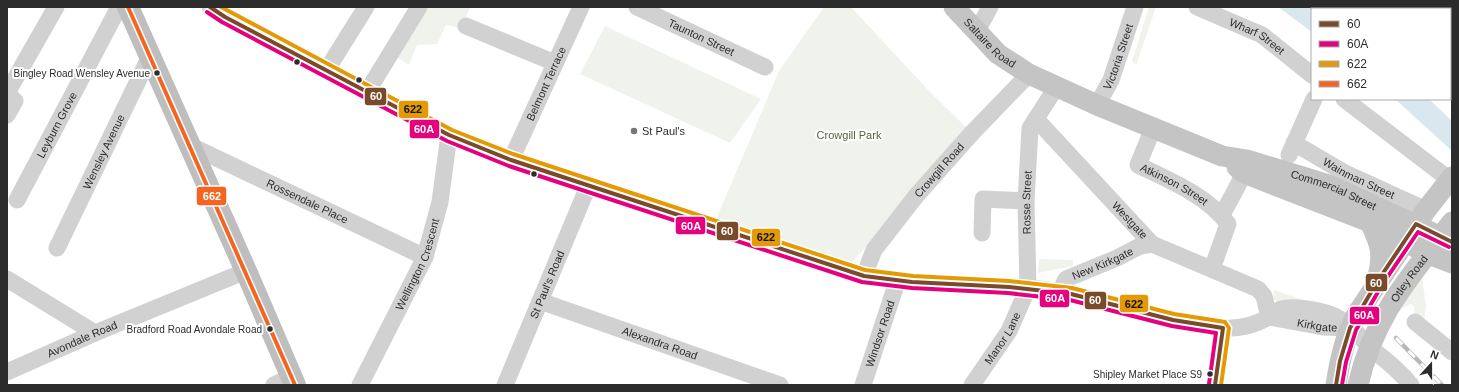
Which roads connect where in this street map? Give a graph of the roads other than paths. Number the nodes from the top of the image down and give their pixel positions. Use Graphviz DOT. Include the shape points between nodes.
graph roads {
  1 [pos="56,7"];
  2 [pos="119,7"];
  3 [pos="128,7"];
  4 [pos="210,7"];
  5 [pos="366,7"];
  6 [pos="419,7"];
  7 [pos="581,7"];
  8 [pos="637,7"];
  9 [pos="954,7"];
  10 [pos="990,7"];
  11 [pos="1134,7"];
  12 [pos="1197,7"];
  13 [pos="228,12"];
  14 [pos="466,26"];
  15 [pos="977,32"];
  16 [pos="150,56"];
  17 [pos="555,63"];
  18 [pos="765,67"];
  19 [pos="326,71"];
  20 [pos="1029,74"];
  21 [pos="1311,74"];
  22 [pos="1057,86"];
  23 [pos="367,92"];
  24 [pos="7,93"];
  25 [pos="1314,100"];
  26 [pos="1345,100"];
  27 [pos="1097,105"];
  28 [pos="7,115"];
  29 [pos="1036,119"];
  30 [pos="1153,128"];
  31 [pos="449,135"];
  32 [pos="189,145"];
  33 [pos="511,160"];
  34 [pos="1246,166"];
  35 [pos="589,184"];
  36 [pos="1451,185"];
  37 [pos="17,200"];
  38 [pos="1026,201"];
  39 [pos="1222,215"];
  40 [pos="1370,222"];
  41 [pos="1436,227"];
  42 [pos="982,233"];
  43 [pos="1404,242"];
  44 [pos="1152,244"];
  45 [pos="57,248"];
  46 [pos="1428,254"];
  47 [pos="425,258"];
  48 [pos="1452,263"];
  49 [pos="1212,269"];
  50 [pos="246,271"];
  51 [pos="864,276"];
  52 [pos="7,278"];
  53 [pos="897,282"];
  54 [pos="1374,287"];
  55 [pos="1028,288"];
  56 [pos="1060,292"];
  57 [pos="540,301"];
  58 [pos="1268,317"];
  59 [pos="1353,321"];
  60 [pos="1415,322"];
  61 [pos="95,333"];
  62 [pos="1372,338"];
  63 [pos="1452,352"];
  64 [pos="7,372"];
  65 [pos="286,382"];
  66 [pos="360,385"];
  67 [pos="505,385"];
  68 [pos="780,385"];
  69 [pos="863,385"];
  70 [pos="972,385"];
  71 [pos="1336,385"];
  72 [pos="1358,385"];
  73 [pos="1411,385"];
  1 -- 24 [label="street"];
  2 -- 37 [label="street, Leyburn Grove"];
  3 -- 16 [label="highway"];
  4 -- 13 [label="street"];
  5 -- 19 [label="street"];
  6 -- 23 [label="street"];
  7 -- 17 [label="street, Belmont Terrace"];
  8 -- 18 [label="street, Taunton Street"];
  9 -- 15 [label="main road, Saltaire Road"];
  10 -- 15 [label="street"];
  11 -- 27 [label="street, Victoria Street" via="1111,80"];
  12 -- 21 [label="street, Wharf Street" via="1262,35"];
  13 -- 19 [label="street"];
  14 -- 17 [label="street"];
  15 -- 20 [label="main road, Saltaire Road" via="998,54"];
  16 -- 32 [label="highway"];
  16 -- 45 [label="street, Wensley Avenue"];
  17 -- 33 [label="street, Belmont Terrace"];
  19 -- 23 [label="street"];
  20 -- 22 [label="main road, Commercial Street"];
  20 -- 51 [label="street, Crowgill Road" via="916,196 874,250"];
  22 -- 27 [label="main road, Commercial Street"];
  22 -- 29 [label="street"];
  23 -- 31 [label="street"];
  24 -- 28 [label="street" via="14,101"];
  25 -- 41 [label="street, Wainman Street" via="1291,149 1401,197"];
  26 -- 36 [label="street"];
  27 -- 30 [label="main road, Commercial Street"];
  29 -- 38 [label="street, Rosse Street" via="1030,128"];
  29 -- 44 [label="street, Westgate"];
  30 -- 34 [label="main road, Commercial Street"];
  30 -- 39 [label="street, Atkinson Street" via="1138,165 1184,187"];
  31 -- 33 [label="street"];
  31 -- 47 [label="street, Wellington Crescent" via="440,202"];
  32 -- 47 [label="street, Rossendale Place"];
  32 -- 50 [label="highway"];
  33 -- 35 [label="street"];
  34 -- 39 [label="street"];
  34 -- 40 [label="main road, Commercial Street"];
  34 -- 41 [label="main road, Commercial Street" via="1329,185"];
  35 -- 51 [label="street" via="717,229"];
  35 -- 57 [label="street, St Paul's Road"];
  36 -- 41 [label="main road, Otley Road"];
  38 -- 42 [label="street" via="983,199"];
  38 -- 55 [label="street, Rosse Street"];
  39 -- 49 [label="street" via="1228,224"];
  40 -- 43 [label="main road, Commercial Street"];
  40 -- 54 [label="main road" via="1381,248 1382,261"];
  41 -- 43 [label="main road, Otley Road"];
  41 -- 46 [label="main road, Otley Road"];
  43 -- 46 [label="main road, Commercial Street"];
  43 -- 54 [label="main road, Otley Road"];
  44 -- 49 [label="street, Westgate"];
  44 -- 56 [label="street, New Kirkgate" via="1140,246 1066,279"];
  46 -- 48 [label="main road, Commercial Street"];
  46 -- 62 [label="main road, Otley Road" via="1390,305"];
  47 -- 66 [label="street, Wellington Crescent"];
  49 -- 58 [label="street, Westgate" via="1258,289 1264,296"];
  50 -- 61 [label="street, Avondale Road"];
  50 -- 65 [label="highway"];
  51 -- 53 [label="street"];
  52 -- 61 [label="street"];
  53 -- 55 [label="street"];
  53 -- 69 [label="street, Windsor Road"];
  54 -- 59 [label="main road, Otley Road"];
  55 -- 56 [label="street"];
  55 -- 70 [label="street, Manor Lane" via="1009,331"];
  56 -- 58 [label="street" via="1109,302 1168,319 1223,328 1244,328"];
  57 -- 67 [label="street, St Paul's Road"];
  57 -- 68 [label="street, Alexandra Road"];
  58 -- 59 [label="street, Kirkgate" via="1323,327"];
  59 -- 62 [label="street"];
  59 -- 71 [label="main road, Otley Road" via="1340,361"];
  60 -- 63 [label="street"];
  61 -- 64 [label="street, Avondale Road"];
  62 -- 72 [label="main road, Otley Road"];
  62 -- 73 [label="street"];
}
